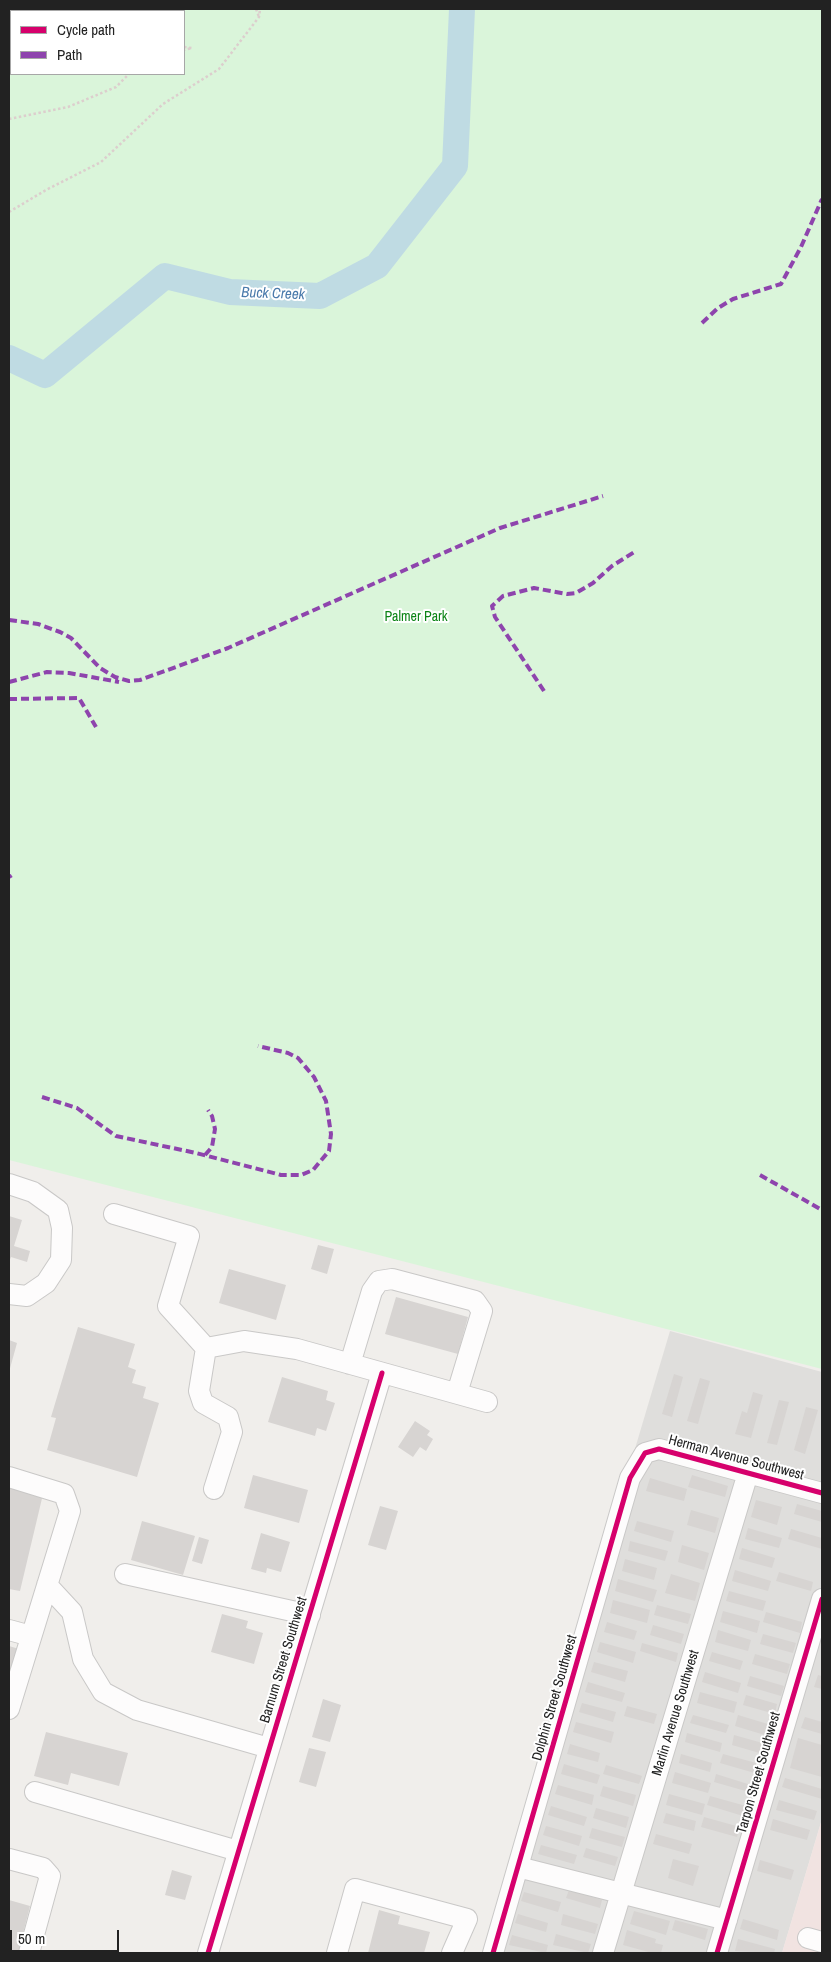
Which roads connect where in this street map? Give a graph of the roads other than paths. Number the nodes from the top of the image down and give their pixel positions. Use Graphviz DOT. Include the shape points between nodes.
graph roads {
  1 [pos="9,1184"];
  2 [pos="114,1214"];
  3 [pos="9,1294"];
  4 [pos="206,1348"];
  5 [pos="350,1364"];
  6 [pos="382,1373"];
  7 [pos="456,1393"];
  8 [pos="487,1402"];
  9 [pos="645,1453"];
  10 [pos="748,1473"];
  11 [pos="9,1477"];
  12 [pos="214,1489"];
  13 [pos="822,1493"];
  14 [pos="125,1574"];
  15 [pos="47,1585"];
  16 [pos="822,1599"];
  17 [pos="310,1616"];
  18 [pos="9,1630"];
  19 [pos="31,1636"];
  20 [pos="9,1709"];
  21 [pos="269,1748"];
  22 [pos="35,1792"];
  23 [pos="238,1851"];
  24 [pos="9,1859"];
  25 [pos="518,1867"];
  26 [pos="622,1894"];
  27 [pos="727,1920"];
  28 [pos="29,1953"];
  29 [pos="208,1953"];
  30 [pos="337,1953"];
  31 [pos="452,1953"];
  32 [pos="493,1953"];
  33 [pos="603,1953"];
  34 [pos="717,1953"];
  1 -- 3 [label="street" via="33,1192 58,1210 62,1228 60,1260 46,1283 27,1296"];
  2 -- 4 [label="street" via="189,1236 168,1306"];
  4 -- 5 [label="street" via="234,1342 261,1343"];
  4 -- 12 [label="street" via="199,1391 203,1403 228,1417 232,1432"];
  5 -- 6 [label="street"];
  5 -- 7 [label="street" via="372,1291 379,1281 392,1279 475,1301 482,1311"];
  6 -- 7 [label="street"];
  6 -- 17 [label="street, Barnum Street Southwest"];
  7 -- 8 [label="street"];
  9 -- 10 [label="street, Herman Avenue Southwest" via="659,1449"];
  9 -- 25 [label="street, Dolphin Street Southwest" via="630,1478"];
  10 -- 13 [label="street, Herman Avenue Southwest"];
  10 -- 26 [label="street, Marlin Avenue Southwest"];
  11 -- 15 [label="street" via="64,1494 67,1502 70,1511"];
  14 -- 17 [label="street"];
  15 -- 19 [label="street"];
  15 -- 21 [label="street" via="72,1612 83,1659 103,1692 137,1710"];
  16 -- 27 [label="street, Tarpon Street Southwest"];
  17 -- 21 [label="street, Barnum Street Southwest"];
  18 -- 19 [label="street"];
  19 -- 20 [label="street"];
  21 -- 23 [label="street, Barnum Street Southwest"];
  22 -- 23 [label="street"];
  23 -- 29 [label="street, Barnum Street Southwest"];
  24 -- 28 [label="street" via="43,1868 50,1876"];
  25 -- 26 [label="street"];
  25 -- 32 [label="street, Dolphin Street Southwest"];
  26 -- 27 [label="street"];
  26 -- 33 [label="street, Marlin Avenue Southwest"];
  27 -- 34 [label="street, Tarpon Street Southwest"];
  30 -- 31 [label="street" via="355,1889 467,1919"];
}
